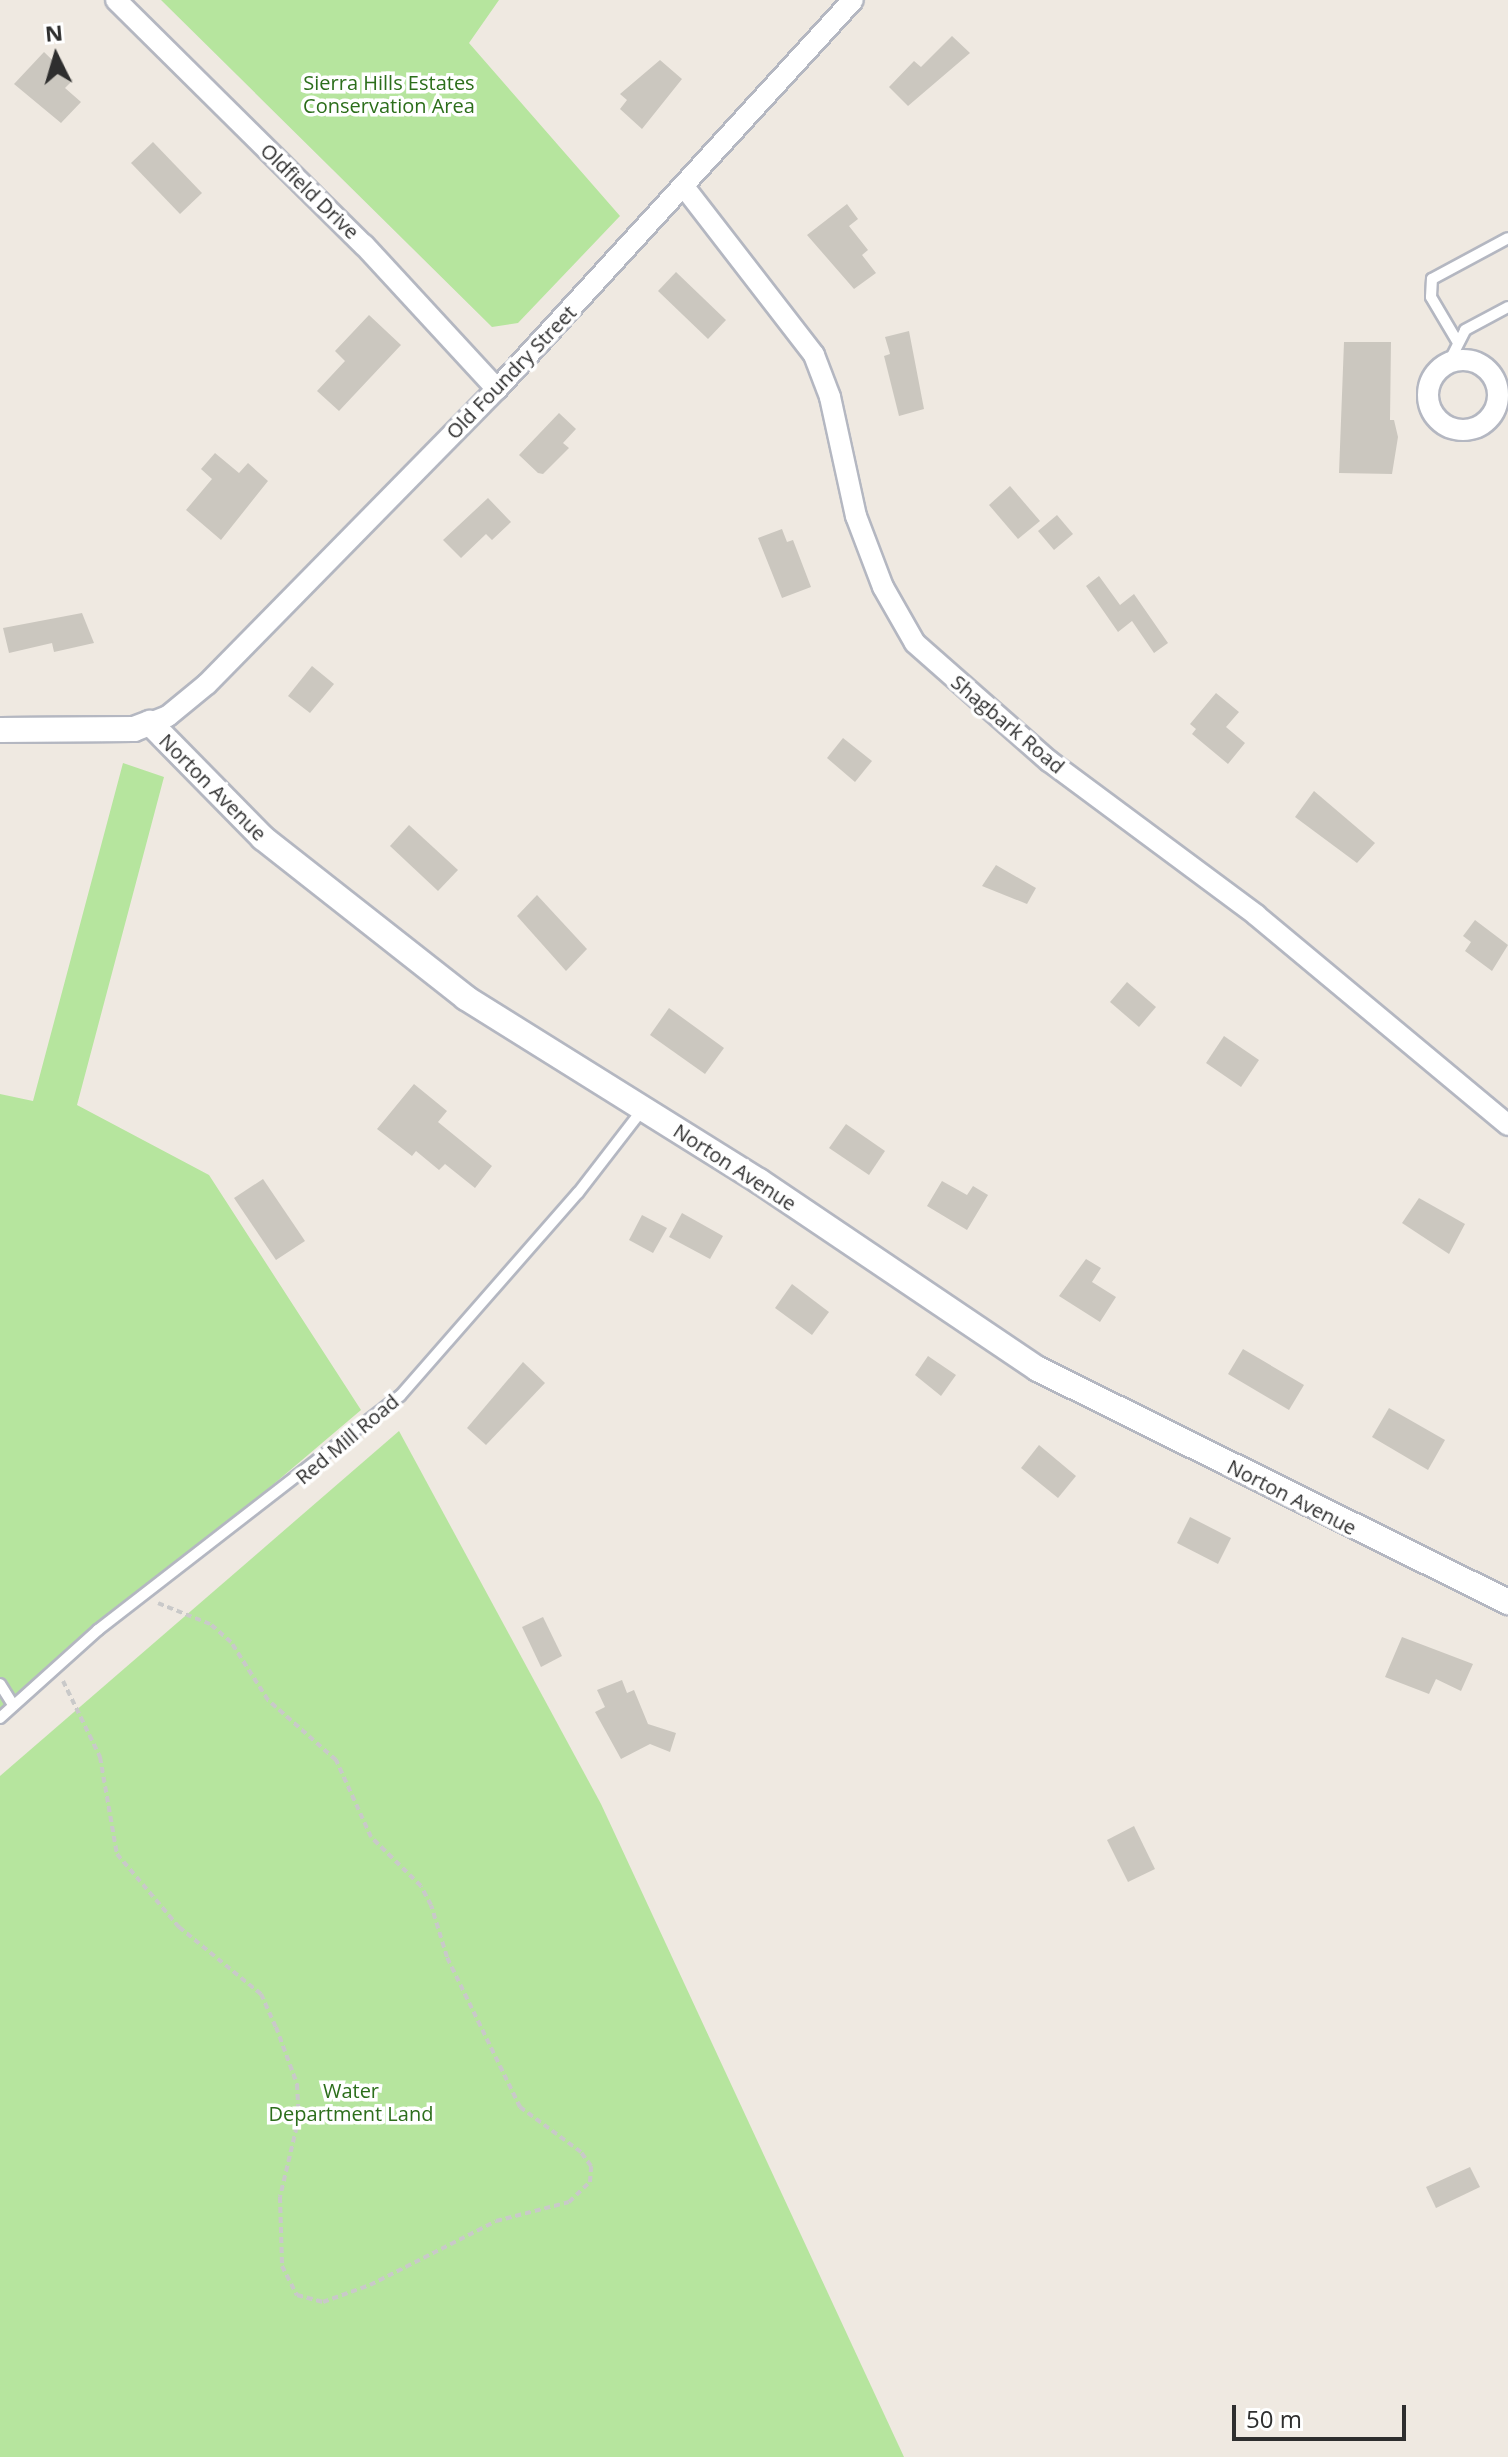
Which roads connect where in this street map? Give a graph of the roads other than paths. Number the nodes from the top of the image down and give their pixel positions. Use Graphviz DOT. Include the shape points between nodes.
graph roads {
  1 [pos="116,0"];
  2 [pos="853,0"];
  3 [pos="685,188"];
  4 [pos="1508,238"];
  5 [pos="1508,307"];
  6 [pos="1457,341"];
  7 [pos="1448,364"];
  8 [pos="1500,374"];
  9 [pos="497,389"];
  10 [pos="150,723"];
  11 [pos="0,730"];
  12 [pos="643,1108"];
  13 [pos="1508,1125"];
  14 [pos="1508,1602"];
  15 [pos="0,1684"];
  16 [pos="13,1705"];
  17 [pos="0,1718"];
  1 -- 9 [label="street, Oldfield Drive" via="364,245"];
  2 -- 3 [label="street, Old Foundry Street"];
  3 -- 9 [label="street, Old Foundry Street"];
  3 -- 13 [label="street, Shagbark Road" via="814,355 830,397 856,516 883,587 915,643 1049,761 1256,915"];
  4 -- 6 [label="lane" via="1432,279 1431,297"];
  5 -- 6 [label="lane" via="1465,330"];
  6 -- 7 [label="lane"];
  7 -- 8 [label="street" via="1468,361"];
  7 -- 8 [label="street" via="1431,380 1429,404 1453,429 1487,421 1498,400"];
  9 -- 10 [label="street, Old Foundry Street" via="207,684 168,716"];
  10 -- 11 [label="street, Norton Avenue" via="134,729"];
  10 -- 12 [label="street, Norton Avenue" via="263,838 443,980"];
  12 -- 14 [label="street, Norton Avenue" via="1038,1369"];
  12 -- 16 [label="lane, Red Mill Road" via="578,1193 400,1396 140,1596"];
  15 -- 16 [label="lane"];
  16 -- 17 [label="lane, Red Mill Road"];
}
